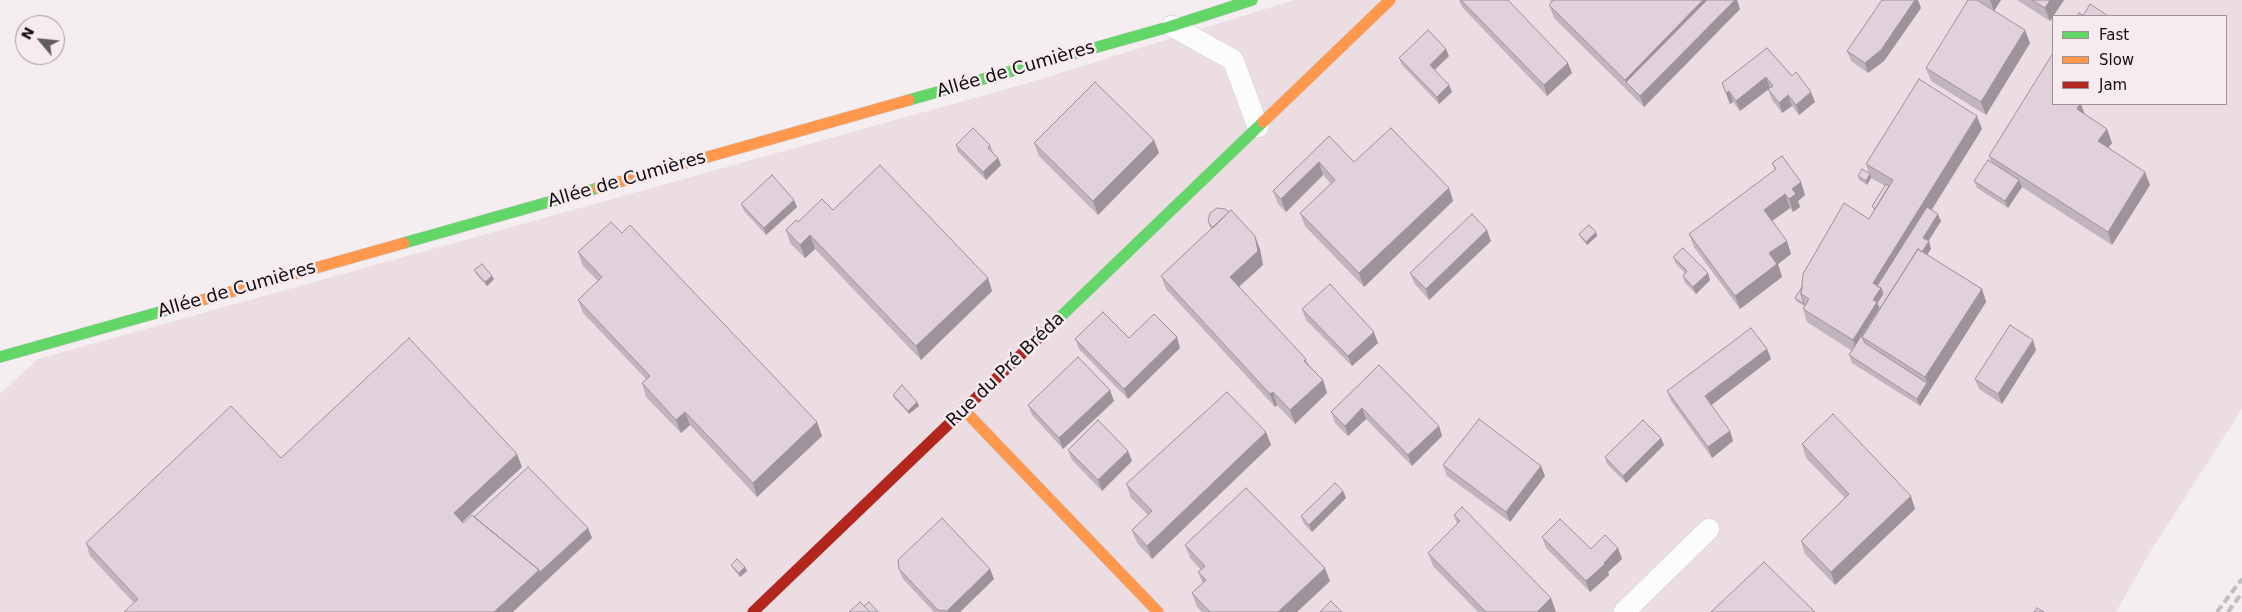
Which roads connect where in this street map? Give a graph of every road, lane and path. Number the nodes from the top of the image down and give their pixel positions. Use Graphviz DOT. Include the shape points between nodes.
graph roads {
  1 [pos="1252,0"];
  2 [pos="1390,0"];
  3 [pos="1172,26"];
  4 [pos="1258,127"];
  5 [pos="0,357"];
  6 [pos="964,411"];
  7 [pos="1710,529"];
  8 [pos="752,612"];
  9 [pos="1158,612"];
  10 [pos="1624,612"];
  1 -- 3 [label="main road, Allée de Cumières"];
  2 -- 4 [label="main road, Rue du Pré Bréda"];
  3 -- 4 [label="street" via="1233,60"];
  3 -- 5 [label="main road, Allée de Cumières"];
  4 -- 6 [label="main road, Rue du Pré Bréda"];
  6 -- 8 [label="main road, Rue du Pré Bréda"];
  6 -- 9 [label="main road"];
  7 -- 10 [label="street"];
}
